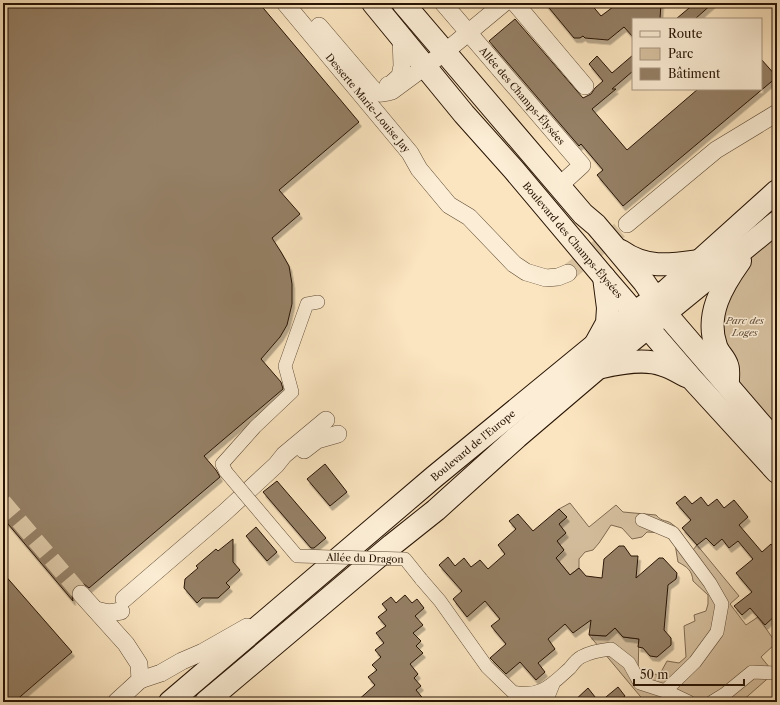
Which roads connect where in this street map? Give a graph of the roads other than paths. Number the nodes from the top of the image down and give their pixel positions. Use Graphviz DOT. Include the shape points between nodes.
graph roads {
  1 [pos="285,3"];
  2 [pos="373,3"];
  3 [pos="403,3"];
  4 [pos="443,3"];
  5 [pos="504,3"];
  6 [pos="515,3"];
  7 [pos="301,22"];
  8 [pos="319,26"];
  9 [pos="469,33"];
  10 [pos="402,36"];
  11 [pos="445,52"];
  12 [pos="426,66"];
  13 [pos="585,86"];
  14 [pos="777,114"];
  15 [pos="559,186"];
  16 [pos="777,191"];
  17 [pos="777,222"];
  18 [pos="627,224"];
  19 [pos="755,241"];
  20 [pos="613,244"];
  21 [pos="698,261"];
  22 [pos="568,273"];
  23 [pos="604,277"];
  24 [pos="318,302"];
  25 [pos="661,306"];
  26 [pos="642,320"];
  27 [pos="594,347"];
  28 [pos="598,368"];
  29 [pos="692,379"];
  30 [pos="729,385"];
  31 [pos="326,420"];
  32 [pos="338,434"];
  33 [pos="777,442"];
  34 [pos="276,466"];
  35 [pos="777,472"];
  36 [pos="642,520"];
  37 [pos="81,594"];
  38 [pos="96,610"];
  39 [pos="277,610"];
  40 [pos="182,661"];
  41 [pos="775,673"];
  42 [pos="140,680"];
  43 [pos="196,680"];
  44 [pos="554,682"];
  45 [pos="665,691"];
  46 [pos="513,692"];
  47 [pos="208,700"];
  48 [pos="116,702"];
  49 [pos="170,702"];
  50 [pos="523,702"];
  51 [pos="546,702"];
  52 [pos="689,702"];
  53 [pos="712,702"];
  1 -- 7 [label="street, Desserte Marie-Louise Jay"];
  2 -- 10 [label="main road, Boulevard des Champs-Élysées"];
  3 -- 11 [label="main road"];
  4 -- 9 [label="street, Allée des Champs-Élysées"];
  5 -- 9 [label="street"];
  6 -- 13 [label="street"];
  7 -- 8 [label="street"];
  7 -- 22 [label="street, Desserte Marie-Louise Jay" via="410,153 419,169 449,205 469,217 514,264 526,272 546,278"];
  8 -- 10 [label="street" via="326,26 335,31 383,86 390,85 400,76"];
  8 -- 12 [label="street" via="371,87 382,94 392,91"];
  9 -- 11 [label="street"];
  9 -- 15 [label="street, Allée des Champs-Élysées" via="582,165"];
  10 -- 12 [label="main road, Boulevard des Champs-Élysées"];
  11 -- 12 [label="street"];
  11 -- 15 [label="main road"];
  12 -- 23 [label="main road, Boulevard des Champs-Élysées"];
  14 -- 18 [label="street" via="716,150"];
  15 -- 20 [label="main road"];
  16 -- 21 [label="main road, Boulevard de l'Europe"];
  17 -- 19 [label="main road, Boulevard de l'Europe"];
  19 -- 25 [label="main road, Boulevard de l'Europe"];
  19 -- 30 [label="main road" via="729,276 716,301 712,326 716,346 727,366"];
  20 -- 21 [label="main road" via="637,260 657,265"];
  20 -- 25 [label="main road"];
  21 -- 25 [label="main road, Boulevard de l'Europe" via="667,290"];
  23 -- 26 [label="main road, Boulevard des Champs-Élysées"];
  23 -- 27 [label="main road" via="607,323"];
  24 -- 46 [label="street, Allée du Dragon, bridge" via="307,304 285,366 292,392 255,427 222,464 297,556 405,559 439,597 487,667"];
  25 -- 26 [label="main road, Boulevard de l'Europe"];
  25 -- 30 [label="main road"];
  26 -- 27 [label="main road, Boulevard de l'Europe"];
  26 -- 28 [label="main road, Boulevard de l'Europe"];
  26 -- 29 [label="main road, Boulevard des Champs-Élysées"];
  27 -- 39 [label="main road, Boulevard de l'Europe"];
  28 -- 29 [label="main road" via="621,362 639,361 662,364"];
  28 -- 47 [label="main road, Boulevard de l'Europe" via="436,510"];
  29 -- 35 [label="main road, Boulevard des Champs-Élysées"];
  30 -- 33 [label="main road"];
  31 -- 34 [label="street" via="284,455"];
  32 -- 34 [label="street" via="317,440 291,460"];
  34 -- 38 [label="street" via="123,605 109,613"];
  36 -- 45 [label="street" via="672,533 710,583 722,604 717,632 695,662"];
  37 -- 38 [label="street"];
  38 -- 42 [label="street" via="126,644 139,664"];
  39 -- 40 [label="street" via="203,652"];
  39 -- 43 [label="main road, Boulevard de l'Europe"];
  40 -- 42 [label="street" via="161,673"];
  40 -- 43 [label="street"];
  41 -- 53 [label="street" via="752,672"];
  42 -- 48 [label="street"];
  43 -- 47 [label="street"];
  43 -- 49 [label="main road, Boulevard de l'Europe"];
  44 -- 45 [label="street" via="581,657 611,649 628,663 640,683"];
  44 -- 46 [label="street" via="541,692"];
  44 -- 51 [label="street"];
  45 -- 52 [label="street"];
  46 -- 50 [label="street, Allée du Dragon"];
}
